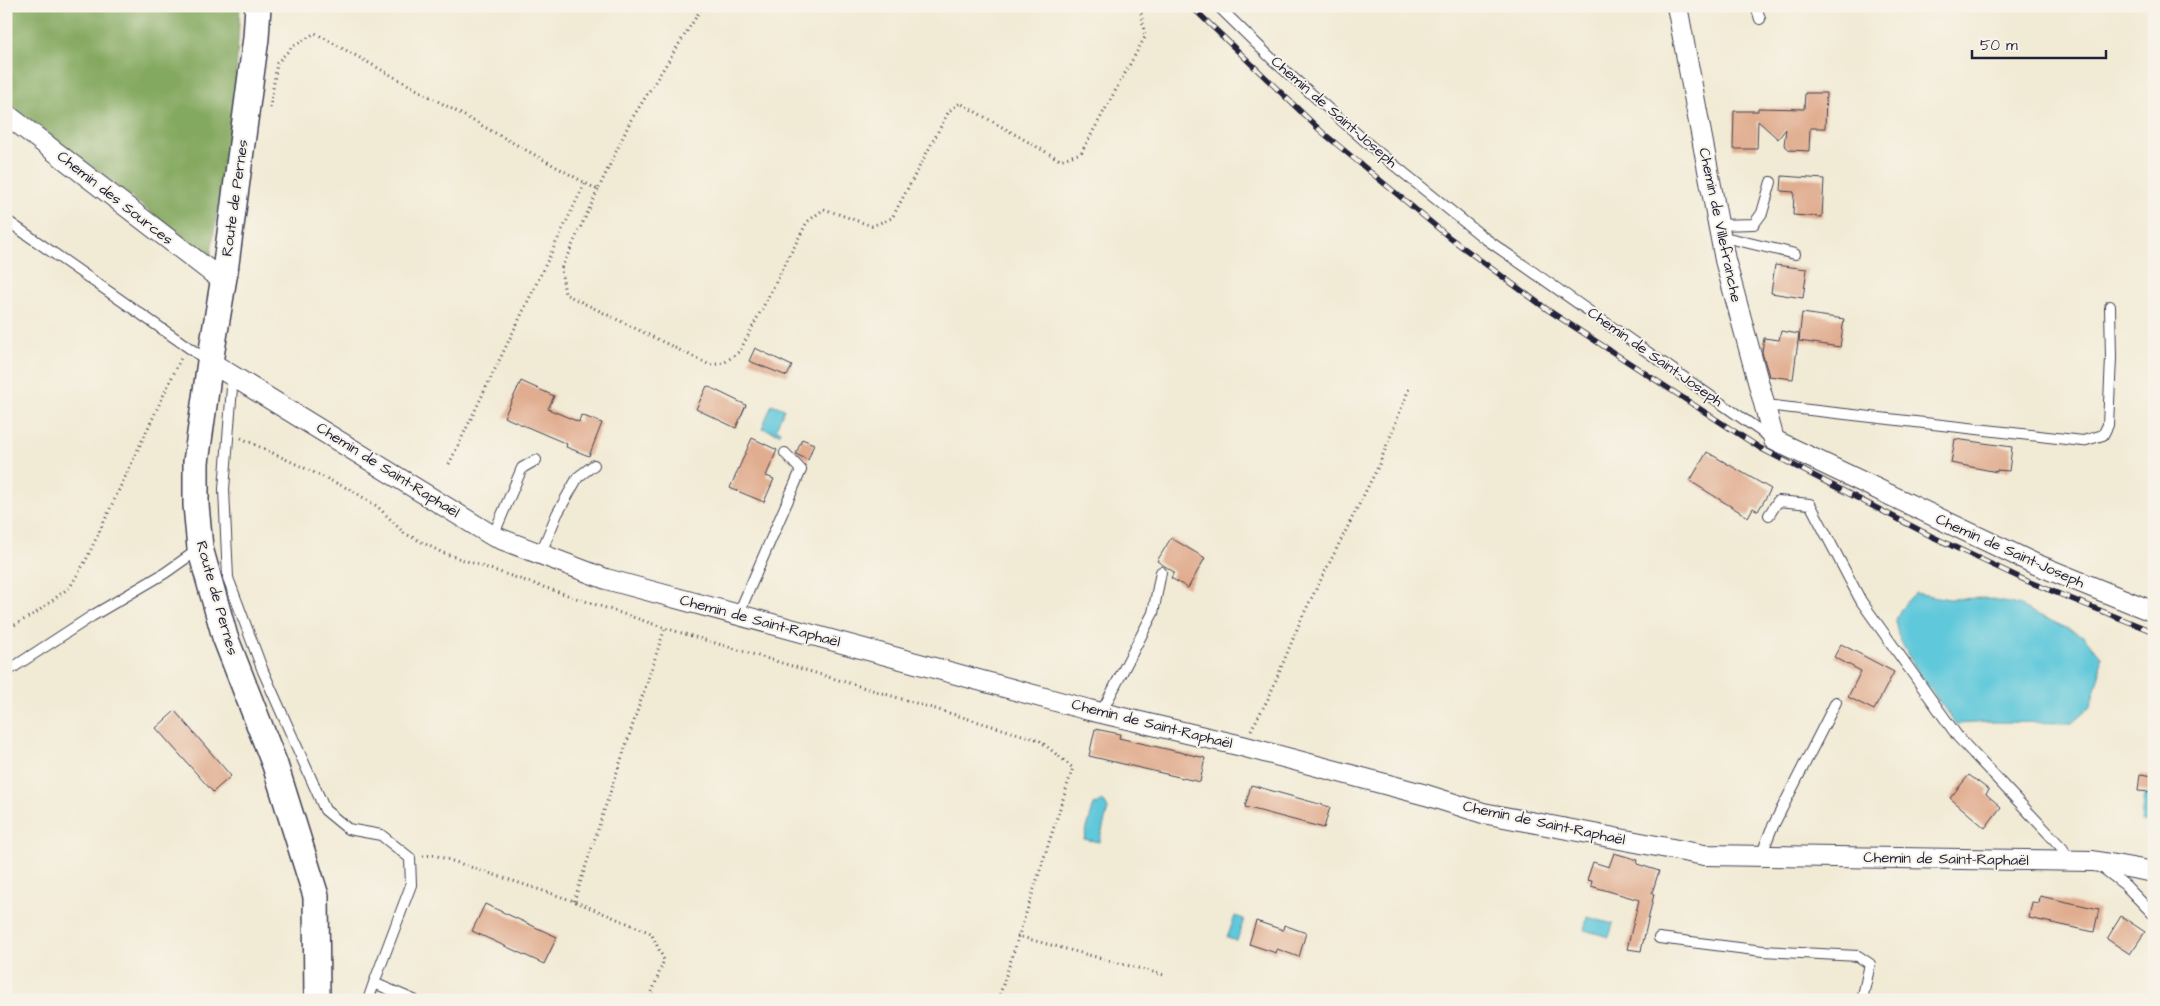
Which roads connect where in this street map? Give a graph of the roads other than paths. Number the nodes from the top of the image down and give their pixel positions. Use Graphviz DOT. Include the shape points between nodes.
graph roads {
  1 [pos="258,6"];
  2 [pos="1218,6"];
  3 [pos="1677,6"];
  4 [pos="1756,6"];
  5 [pos="1760,19"];
  6 [pos="6,114"];
  7 [pos="1771,182"];
  8 [pos="6,220"];
  9 [pos="1719,230"];
  10 [pos="1795,254"];
  11 [pos="223,281"];
  12 [pos="2110,306"];
  13 [pos="210,362"];
  14 [pos="233,375"];
  15 [pos="1764,405"];
  16 [pos="1774,440"];
  17 [pos="785,453"];
  18 [pos="536,460"];
  19 [pos="594,465"];
  20 [pos="1769,515"];
  21 [pos="493,536"];
  22 [pos="200,548"];
  23 [pos="540,555"];
  24 [pos="1161,572"];
  25 [pos="2154,612"];
  26 [pos="738,615"];
  27 [pos="6,672"];
  28 [pos="1836,702"];
  29 [pos="1101,713"];
  30 [pos="1761,856"];
  31 [pos="2067,860"];
  32 [pos="2093,861"];
  33 [pos="2153,871"];
  34 [pos="2154,915"];
  35 [pos="1659,938"];
  36 [pos="374,983"];
  37 [pos="317,1000"];
  38 [pos="368,1000"];
  39 [pos="414,1000"];
  40 [pos="1862,1000"];
  1 -- 11 [label="street, Route de Pernes"];
  2 -- 16 [label="lane, Chemin de Saint-Joseph" via="1274,61 1366,142 1483,237"];
  3 -- 9 [label="street, Chemin de Villefranche"];
  4 -- 5 [label="lane"];
  6 -- 11 [label="street, Chemin des Sources"];
  7 -- 9 [label="lane" via="1762,213 1754,224"];
  8 -- 13 [label="lane"];
  9 -- 10 [label="lane"];
  9 -- 15 [label="street, Chemin de Villefranche"];
  11 -- 13 [label="street, Route de Pernes"];
  12 -- 15 [label="lane" via="2108,425 2103,435 2083,441"];
  13 -- 14 [label="street, Chemin de Saint-Raphaël"];
  13 -- 22 [label="street, Route de Pernes" via="196,462"];
  14 -- 21 [label="street, Chemin de Saint-Raphaël"];
  14 -- 36 [label="lane" via="224,489 228,578 263,671 325,810 348,829 380,835 410,858 411,885"];
  15 -- 16 [label="street, Chemin de Villefranche"];
  16 -- 25 [label="street, Chemin de Saint-Joseph" via="2033,564"];
  17 -- 26 [label="lane" via="801,470"];
  18 -- 21 [label="lane" via="522,468"];
  19 -- 23 [label="lane" via="578,477 557,514"];
  20 -- 31 [label="lane" via="1778,501 1810,504 1861,601 1958,737 2063,849"];
  21 -- 23 [label="street, Chemin de Saint-Raphaël"];
  22 -- 27 [label="lane"];
  22 -- 37 [label="street, Route de Pernes" via="225,638 275,765 316,896"];
  23 -- 26 [label="street, Chemin de Saint-Raphaël" via="606,579"];
  24 -- 29 [label="lane" via="1153,613"];
  26 -- 29 [label="street, Chemin de Saint-Raphaël"];
  28 -- 30 [label="lane"];
  29 -- 30 [label="street, Chemin de Saint-Raphaël" via="1242,746 1483,813 1704,855"];
  30 -- 31 [label="street, Chemin de Saint-Raphaël"];
  31 -- 32 [label="street, Chemin de Saint-Raphaël"];
  32 -- 33 [label="street, Chemin de Saint-Raphaël"];
  32 -- 34 [label="lane" via="2125,885"];
  35 -- 40 [label="lane" via="1763,951 1858,956 1870,964"];
  36 -- 38 [label="lane"];
  36 -- 39 [label="lane"];
}
